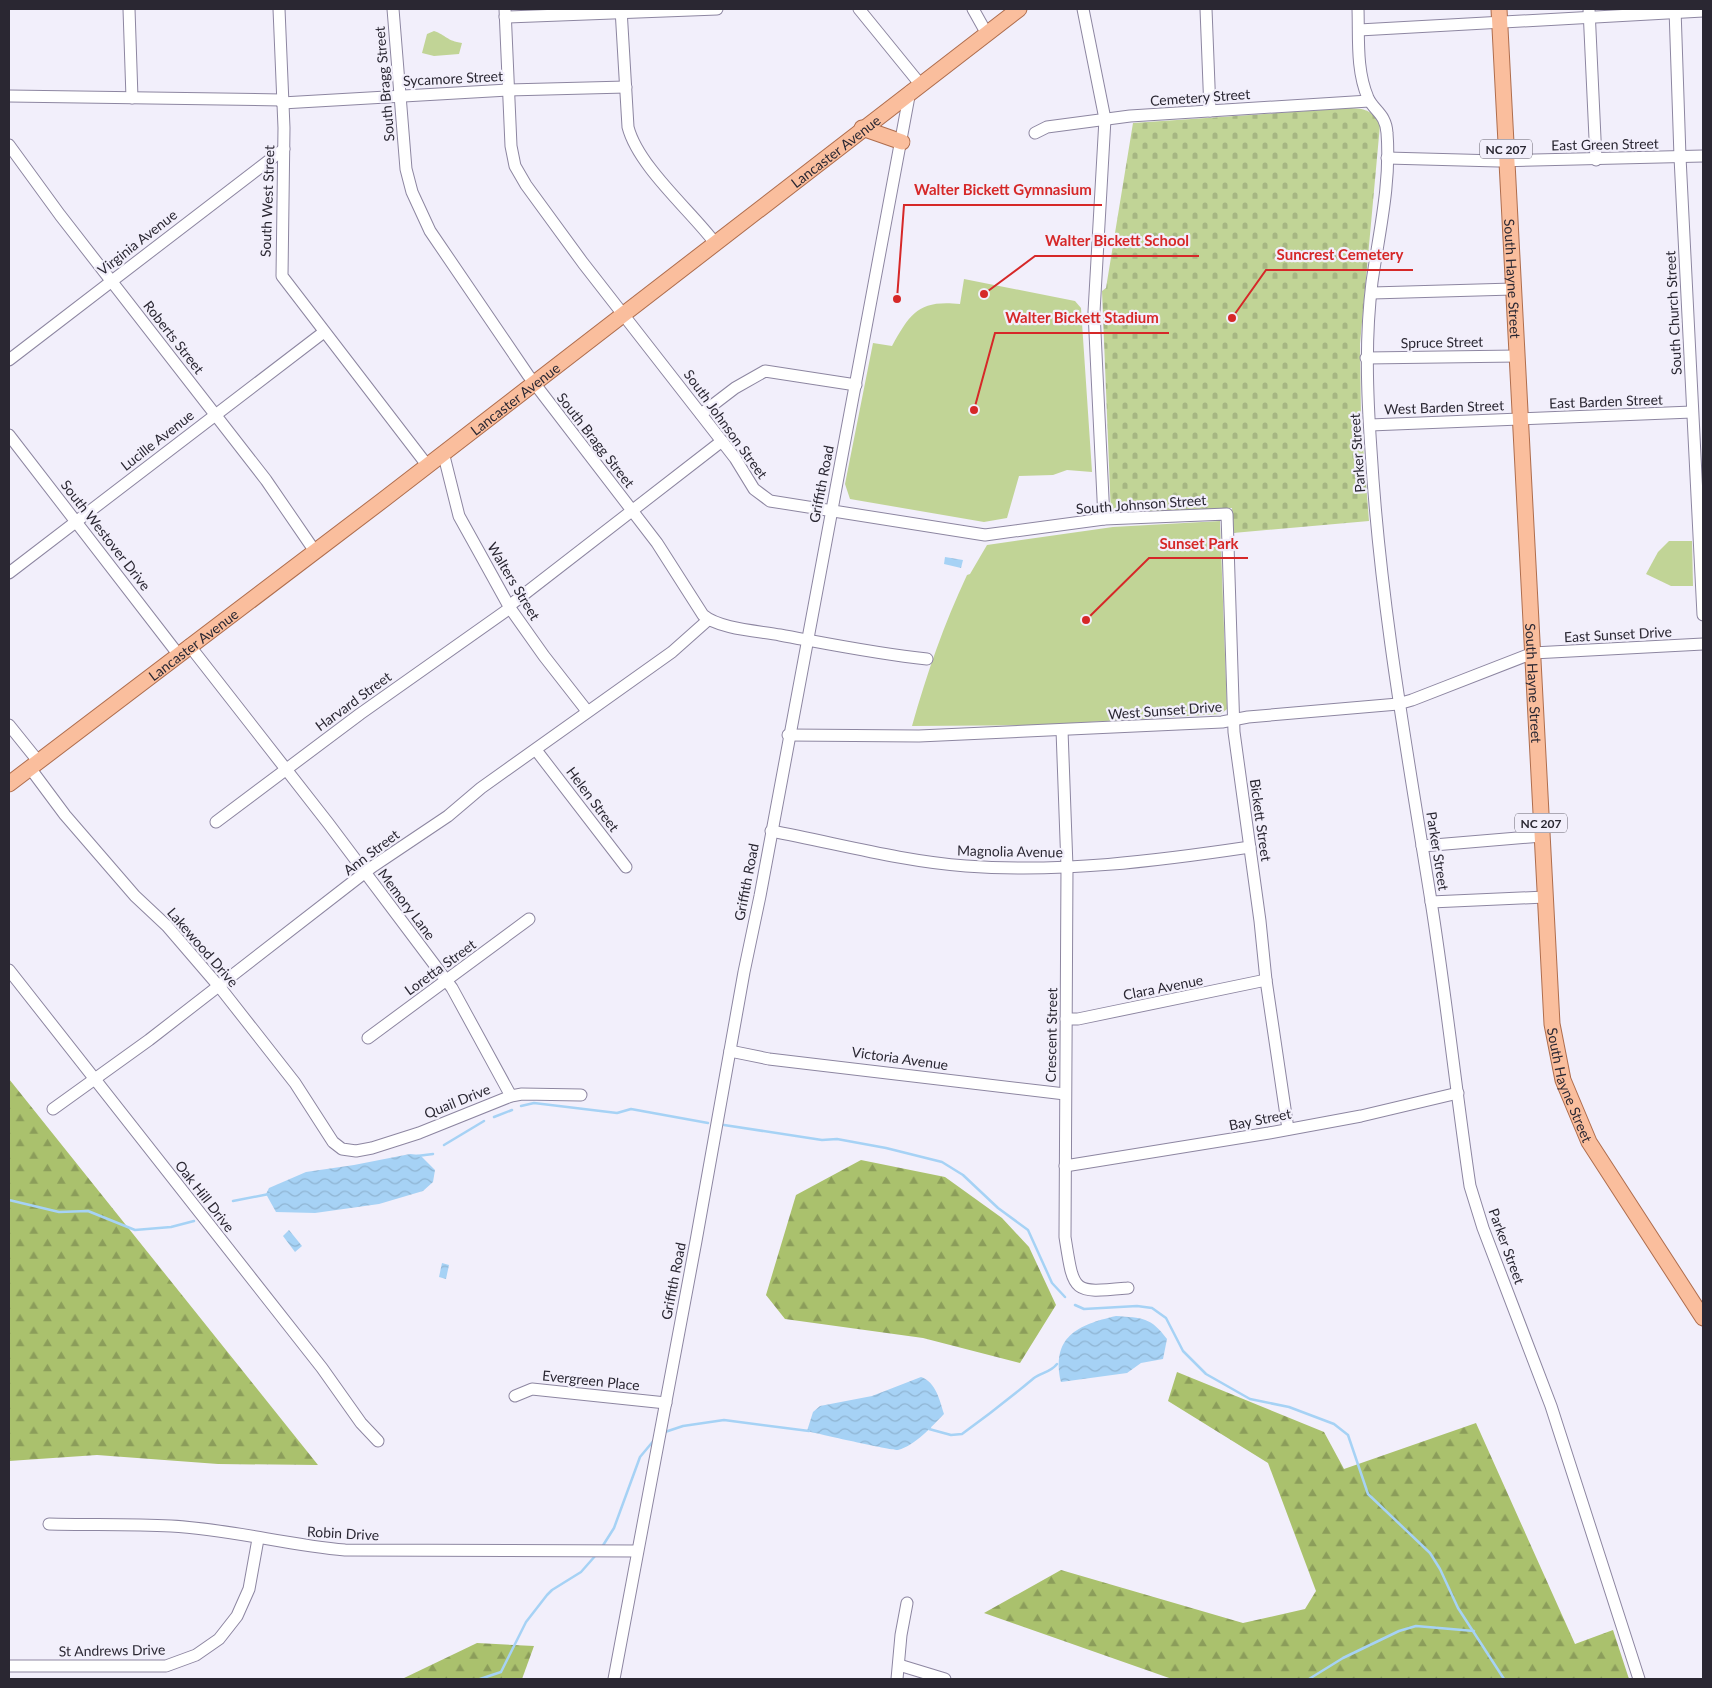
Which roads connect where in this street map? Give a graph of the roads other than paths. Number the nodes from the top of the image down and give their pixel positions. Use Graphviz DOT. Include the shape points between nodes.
graph roads {
  1 [pos="129,9"];
  2 [pos="278,9"];
  3 [pos="393,9"];
  4 [pos="717,9"];
  5 [pos="859,9"];
  6 [pos="973,9"];
  7 [pos="1019,9"];
  8 [pos="1083,9"];
  9 [pos="1206,9"];
  10 [pos="1358,9"];
  11 [pos="622,10"];
  12 [pos="1675,11"];
  13 [pos="1703,11"];
  14 [pos="505,13"];
  15 [pos="1589,13"];
  16 [pos="1499,15"];
  17 [pos="1359,30"];
  18 [pos="987,34"];
  19 [pos="626,87"];
  20 [pos="915,87"];
  21 [pos="508,90"];
  22 [pos="9,96"];
  23 [pos="399,96"];
  24 [pos="132,98"];
  25 [pos="282,101"];
  26 [pos="1370,101"];
  27 [pos="1210,111"];
  28 [pos="1105,119"];
  29 [pos="862,128"];
  30 [pos="1035,133"];
  31 [pos="902,142"];
  32 [pos="9,145"];
  33 [pos="284,149"];
  34 [pos="1703,156"];
  35 [pos="1680,157"];
  36 [pos="1387,158"];
  37 [pos="1506,160"];
  38 [pos="1596,160"];
  39 [pos="714,244"];
  40 [pos="112,281"];
  41 [pos="1513,289"];
  42 [pos="1372,293"];
  43 [pos="623,314"];
  44 [pos="324,332"];
  45 [pos="1517,356"];
  46 [pos="1366,358"];
  47 [pos="9,360"];
  48 [pos="533,382"];
  49 [pos="856,385"];
  50 [pos="1692,412"];
  51 [pos="701,414"];
  52 [pos="214,415"];
  53 [pos="1520,419"];
  54 [pos="1370,425"];
  55 [pos="9,435"];
  56 [pos="722,441"];
  57 [pos="443,452"];
  58 [pos="427,464"];
  59 [pos="633,512"];
  60 [pos="830,512"];
  61 [pos="1227,514"];
  62 [pos="1104,519"];
  63 [pos="77,521"];
  64 [pos="314,550"];
  65 [pos="9,573"];
  66 [pos="509,607"];
  67 [pos="1703,615"];
  68 [pos="708,620"];
  69 [pos="806,640"];
  70 [pos="1703,644"];
  71 [pos="184,650"];
  72 [pos="1533,653"];
  73 [pos="927,659"];
  74 [pos="1398,704"];
  75 [pos="587,711"];
  76 [pos="1234,720"];
  77 [pos="9,725"];
  78 [pos="1062,730"];
  79 [pos="788,735"];
  80 [pos="536,750"];
  81 [pos="34,764"];
  82 [pos="288,770"];
  83 [pos="9,784"];
  84 [pos="216,822"];
  85 [pos="771,831"];
  86 [pos="1542,836"];
  87 [pos="1422,846"];
  88 [pos="1250,847"];
  89 [pos="1066,867"];
  90 [pos="626,868"];
  91 [pos="366,873"];
  92 [pos="1545,897"];
  93 [pos="1431,902"];
  94 [pos="529,919"];
  95 [pos="9,970"];
  96 [pos="446,980"];
  97 [pos="1266,980"];
  98 [pos="219,987"];
  99 [pos="1066,1019"];
  100 [pos="368,1038"];
  101 [pos="730,1051"];
  102 [pos="92,1079"];
  103 [pos="1458,1093"];
  104 [pos="1065,1094"];
  105 [pos="581,1095"];
  106 [pos="511,1096"];
  107 [pos="53,1110"];
  108 [pos="1288,1129"];
  109 [pos="348,1151"];
  110 [pos="1065,1166"];
  111 [pos="1128,1288"];
  112 [pos="1703,1318"];
  113 [pos="514,1396"];
  114 [pos="666,1403"];
  115 [pos="378,1441"];
  116 [pos="49,1524"];
  117 [pos="258,1539"];
  118 [pos="637,1551"];
  119 [pos="907,1603"];
  120 [pos="899,1665"];
  121 [pos="9,1666"];
  122 [pos="614,1679"];
  123 [pos="897,1679"];
  124 [pos="945,1679"];
  125 [pos="1639,1679"];
  1 -- 24 [label="street"];
  2 -- 25 [label="street, South West Street"];
  3 -- 23 [label="street, South Bragg Street"];
  4 -- 11 [label="street"];
  5 -- 20 [label="street"];
  6 -- 18 [label="street"];
  7 -- 18 [label="main road, Lancaster Avenue"];
  8 -- 28 [label="street"];
  9 -- 27 [label="street"];
  10 -- 17 [label="street, Parker Street"];
  11 -- 14 [label="street"];
  11 -- 19 [label="street"];
  12 -- 13 [label="street"];
  12 -- 15 [label="street"];
  12 -- 35 [label="street, South Church Street"];
  14 -- 21 [label="street, South Johnson Street"];
  15 -- 16 [label="street"];
  15 -- 38 [label="street"];
  16 -- 17 [label="street"];
  16 -- 37 [label="main road, South Hayne Street / NC 207"];
  17 -- 26 [label="street, Parker Street" via="1361,74"];
  18 -- 20 [label="main road, Lancaster Avenue"];
  19 -- 21 [label="street, Sycamore Street"];
  19 -- 39 [label="street" via="631,138"];
  20 -- 29 [label="main road, Lancaster Avenue"];
  20 -- 31 [label="street, Griffith Road"];
  21 -- 23 [label="street, Sycamore Street"];
  21 -- 43 [label="street, South Johnson Street" via="515,166"];
  22 -- 24 [label="street, Sycamore Street"];
  23 -- 25 [label="street, Sycamore Street"];
  23 -- 48 [label="street, South Bragg Street" via="406,169 412,192 430,232"];
  24 -- 25 [label="street, Sycamore Street"];
  25 -- 33 [label="street, South West Street"];
  26 -- 27 [label="street, Cemetery Street"];
  26 -- 36 [label="street, Parker Street" via="1379,109 1388,131"];
  27 -- 28 [label="street, Cemetery Street"];
  28 -- 30 [label="street, Cemetery Street" via="1048,127"];
  28 -- 62 [label="street" via="1094,312"];
  29 -- 31 [label="main road"];
  29 -- 39 [label="main road, Lancaster Avenue"];
  31 -- 49 [label="street, Griffith Road"];
  32 -- 40 [label="street, Roberts Street"];
  33 -- 40 [label="street, Virginia Avenue"];
  33 -- 44 [label="street, South West Street" via="282,276"];
  34 -- 35 [label="street, East Green Street"];
  35 -- 38 [label="street, East Green Street"];
  35 -- 50 [label="street, South Church Street"];
  36 -- 37 [label="street, East Green Street"];
  36 -- 42 [label="street, Parker Street" via="1386,191"];
  37 -- 38 [label="street, East Green Street"];
  37 -- 41 [label="main road, South Hayne Street / NC 207"];
  39 -- 43 [label="main road, Lancaster Avenue"];
  40 -- 47 [label="street, Virginia Avenue"];
  40 -- 52 [label="street, Roberts Street"];
  41 -- 42 [label="street"];
  41 -- 45 [label="main road, South Hayne Street / NC 207"];
  42 -- 46 [label="street, Parker Street"];
  43 -- 48 [label="main road, Lancaster Avenue"];
  43 -- 51 [label="street, South Johnson Street"];
  44 -- 52 [label="street, Lucille Avenue"];
  44 -- 58 [label="street, South West Street"];
  45 -- 46 [label="street, Spruce Street"];
  45 -- 53 [label="main road, South Hayne Street / NC 207"];
  46 -- 54 [label="street, Parker Street"];
  48 -- 57 [label="main road, Lancaster Avenue"];
  48 -- 59 [label="street, South Bragg Street"];
  49 -- 51 [label="street" via="765,371 740,384"];
  49 -- 60 [label="street, Griffith Road"];
  50 -- 53 [label="street, East Barden Street"];
  50 -- 67 [label="street, South Church Street"];
  51 -- 56 [label="street, South Johnson Street"];
  52 -- 63 [label="street, Lucille Avenue"];
  52 -- 64 [label="street, Roberts Street" via="266,480"];
  53 -- 54 [label="street, West Barden Street"];
  53 -- 72 [label="main road, South Hayne Street / NC 207"];
  54 -- 74 [label="street, Parker Street" via="1383,600"];
  55 -- 63 [label="street, South Westover Drive"];
  56 -- 59 [label="street, Harvard Street"];
  56 -- 60 [label="street, South Johnson Street" via="754,490 762,496 770,501"];
  57 -- 58 [label="main road, Lancaster Avenue"];
  57 -- 66 [label="street, Walters Street" via="460,516"];
  58 -- 64 [label="main road, Lancaster Avenue"];
  59 -- 66 [label="street, Harvard Street"];
  59 -- 68 [label="street, South Bragg Street"];
  60 -- 62 [label="street, South Johnson Street" via="985,535"];
  60 -- 69 [label="street, Griffith Road"];
  61 -- 62 [label="street, South Johnson Street"];
  61 -- 76 [label="street, Bickett Street"];
  63 -- 65 [label="street, Lucille Avenue"];
  63 -- 71 [label="street, South Westover Drive"];
  64 -- 71 [label="main road, Lancaster Avenue"];
  66 -- 75 [label="street, Walters Street"];
  66 -- 82 [label="street, Harvard Street"];
  68 -- 69 [label="street"];
  68 -- 75 [label="street, Ann Street" via="672,652"];
  69 -- 73 [label="street"];
  69 -- 79 [label="street, Griffith Road"];
  70 -- 72 [label="street, East Sunset Drive"];
  71 -- 81 [label="main road, Lancaster Avenue"];
  71 -- 82 [label="street, Memory Lane"];
  72 -- 74 [label="street, West Sunset Drive"];
  72 -- 86 [label="main road, South Hayne Street / NC 207"];
  74 -- 76 [label="street, West Sunset Drive" via="1248,716"];
  74 -- 87 [label="street, Parker Street"];
  75 -- 80 [label="street, Ann Street"];
  76 -- 78 [label="street, West Sunset Drive"];
  76 -- 88 [label="street, Bickett Street"];
  77 -- 81 [label="street, Lakewood Drive"];
  78 -- 79 [label="street, West Sunset Drive" via="919,736"];
  78 -- 89 [label="street, Crescent Street"];
  79 -- 85 [label="street, Griffith Road"];
  80 -- 90 [label="street, Helen Street"];
  80 -- 91 [label="street, Ann Street"];
  81 -- 83 [label="main road, Lancaster Avenue"];
  81 -- 98 [label="street, Lakewood Drive" via="65,815"];
  82 -- 84 [label="street, Harvard Street"];
  82 -- 91 [label="street, Memory Lane"];
  85 -- 89 [label="street, Magnolia Avenue" via="932,862 988,867"];
  85 -- 101 [label="street, Griffith Road"];
  86 -- 87 [label="street"];
  86 -- 92 [label="main road, South Hayne Street / NC 207"];
  87 -- 93 [label="street, Parker Street"];
  88 -- 89 [label="street, Magnolia Avenue"];
  88 -- 97 [label="street, Bickett Street"];
  89 -- 99 [label="street, Crescent Street"];
  91 -- 96 [label="street, Memory Lane"];
  91 -- 98 [label="street, Ann Street"];
  92 -- 93 [label="street"];
  92 -- 112 [label="main road, South Hayne Street / NC 207" via="1552,1024 1563,1080 1575,1112 1600,1161"];
  93 -- 103 [label="street, Parker Street"];
  94 -- 96 [label="street, Loretta Street"];
  95 -- 102 [label="street, Oak Hill Drive"];
  96 -- 100 [label="street, Loretta Street"];
  96 -- 106 [label="street, Memory Lane"];
  97 -- 99 [label="street, Clara Avenue"];
  97 -- 108 [label="street, Bickett Street"];
  98 -- 102 [label="street, Ann Street"];
  98 -- 109 [label="street, Lakewood Drive" via="295,1083 333,1142"];
  99 -- 104 [label="street, Crescent Street"];
  101 -- 104 [label="street, Victoria Avenue" via="770,1059"];
  101 -- 114 [label="street, Griffith Road"];
  102 -- 107 [label="street, Ann Street"];
  102 -- 115 [label="street, Oak Hill Drive"];
  103 -- 108 [label="street, Bay Street"];
  103 -- 125 [label="street, Parker Street" via="1470,1186 1551,1406"];
  104 -- 110 [label="street, Crescent Street"];
  105 -- 106 [label="street, Quail Drive"];
  106 -- 109 [label="street, Quail Drive" via="419,1133 364,1150"];
  108 -- 110 [label="street, Bay Street"];
  110 -- 111 [label="street, Crescent Street" via="1065,1237 1078,1287 1094,1292"];
  113 -- 114 [label="street, Evergreen Place" via="532,1388"];
  114 -- 118 [label="street, Griffith Road"];
  116 -- 117 [label="street, Robin Drive" via="171,1526"];
  117 -- 118 [label="street, Robin Drive" via="345,1550"];
  117 -- 121 [label="street, St Andrews Drive" via="249,1589 237,1616 219,1639 196,1655 166,1666"];
  118 -- 122 [label="street, Griffith Road"];
  119 -- 120 [label="street" via="900,1635"];
  120 -- 123 [label="street"];
  120 -- 124 [label="street"];
}
